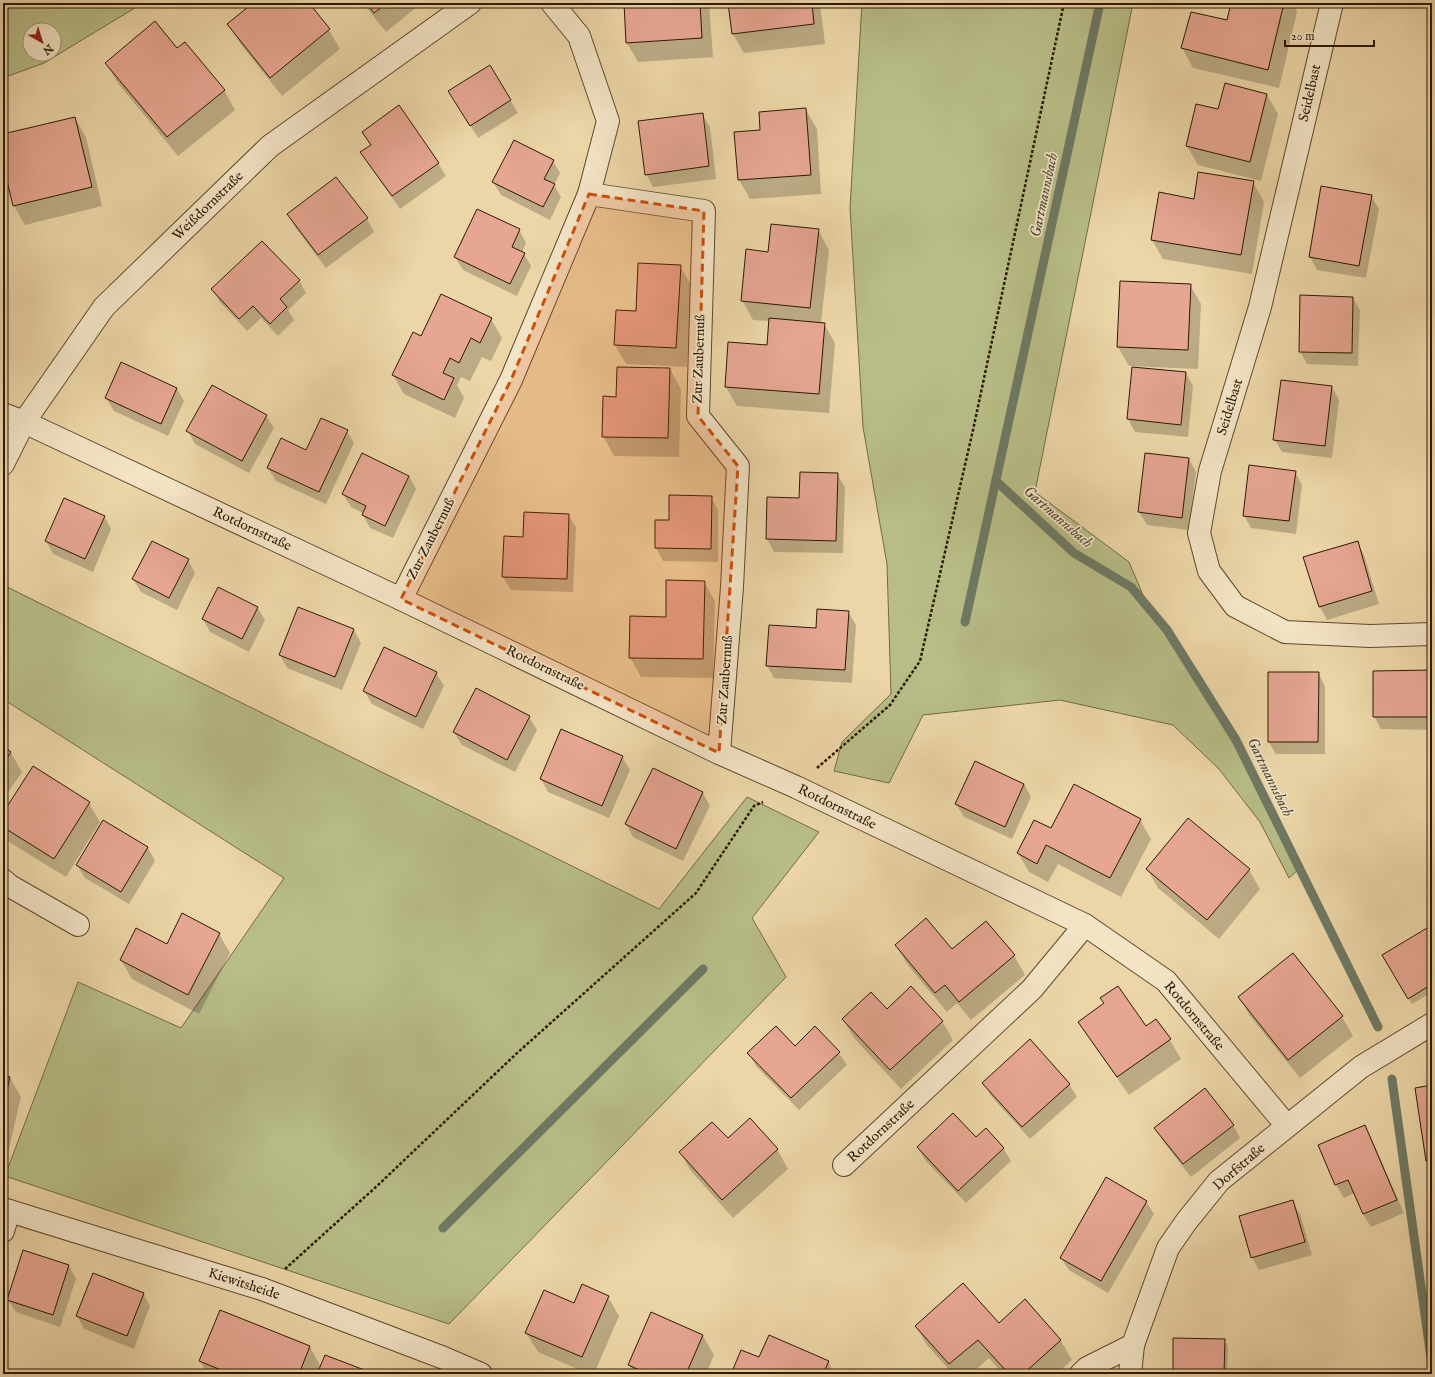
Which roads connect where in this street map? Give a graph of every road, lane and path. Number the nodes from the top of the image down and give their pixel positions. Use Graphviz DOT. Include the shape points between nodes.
graph roads {
  1 [pos="470,3"];
  2 [pos="552,3"];
  3 [pos="1064,3"];
  4 [pos="1332,3"];
  5 [pos="589,194"];
  6 [pos="3,414"];
  7 [pos="24,422"];
  8 [pos="3,464"];
  9 [pos="401,599"];
  10 [pos="1432,634"];
  11 [pos="719,752"];
  12 [pos="796,787"];
  13 [pos="3,880"];
  14 [pos="1085,925"];
  15 [pos="78,926"];
  16 [pos="1432,1024"];
  17 [pos="1287,1126"];
  18 [pos="844,1165"];
  19 [pos="6,1210"];
  20 [pos="3,1232"];
  21 [pos="262,1289"];
  22 [pos="1133,1345"];
  23 [pos="440,1366"];
  24 [pos="481,1374"];
  25 [pos="1081,1374"];
  26 [pos="1130,1374"];
  1 -- 7 [label="street, Weißdornstraße" via="270,146 104,307"];
  2 -- 5 [label="street, Zur Zaubernuß" via="579,36 608,121"];
  3 -- 12 [label="path" via="973,430 920,660 890,705"];
  4 -- 10 [label="street, Seidelbast" via="1260,307 1210,471 1199,533 1209,571 1235,606 1285,632 1370,636"];
  5 -- 9 [label="street, Zur Zaubernuß" via="511,380"];
  5 -- 11 [label="street, Zur Zaubernuß" via="704,211 698,416 738,466 732,587"];
  6 -- 7 [label="street, Rotdornstraße"];
  7 -- 8 [label="street, Weißdornstraße"];
  7 -- 9 [label="street, Rotdornstraße"];
  9 -- 11 [label="street, Rotdornstraße"];
  11 -- 12 [label="street, Rotdornstraße"];
  12 -- 14 [label="street, Rotdornstraße"];
  12 -- 21 [label="path" via="754,806 696,893 516,1054 377,1186"];
  13 -- 15 [label="street"];
  14 -- 17 [label="street, Rotdornstraße" via="1166,981"];
  14 -- 18 [label="street, Rotdornstraße" via="1032,988"];
  16 -- 17 [label="street, Dorfstraße" via="1361,1067"];
  17 -- 22 [label="street, Dorfstraße" via="1219,1181 1186,1222 1168,1248"];
  19 -- 20 [label="street"];
  19 -- 21 [label="street, Kiewitsheide"];
  21 -- 23 [label="street, Kiewitsheide"];
  22 -- 25 [label="street" via="1086,1368"];
  22 -- 26 [label="street, Dorfstraße"];
  23 -- 24 [label="street, Kiewitsheide"];
}
